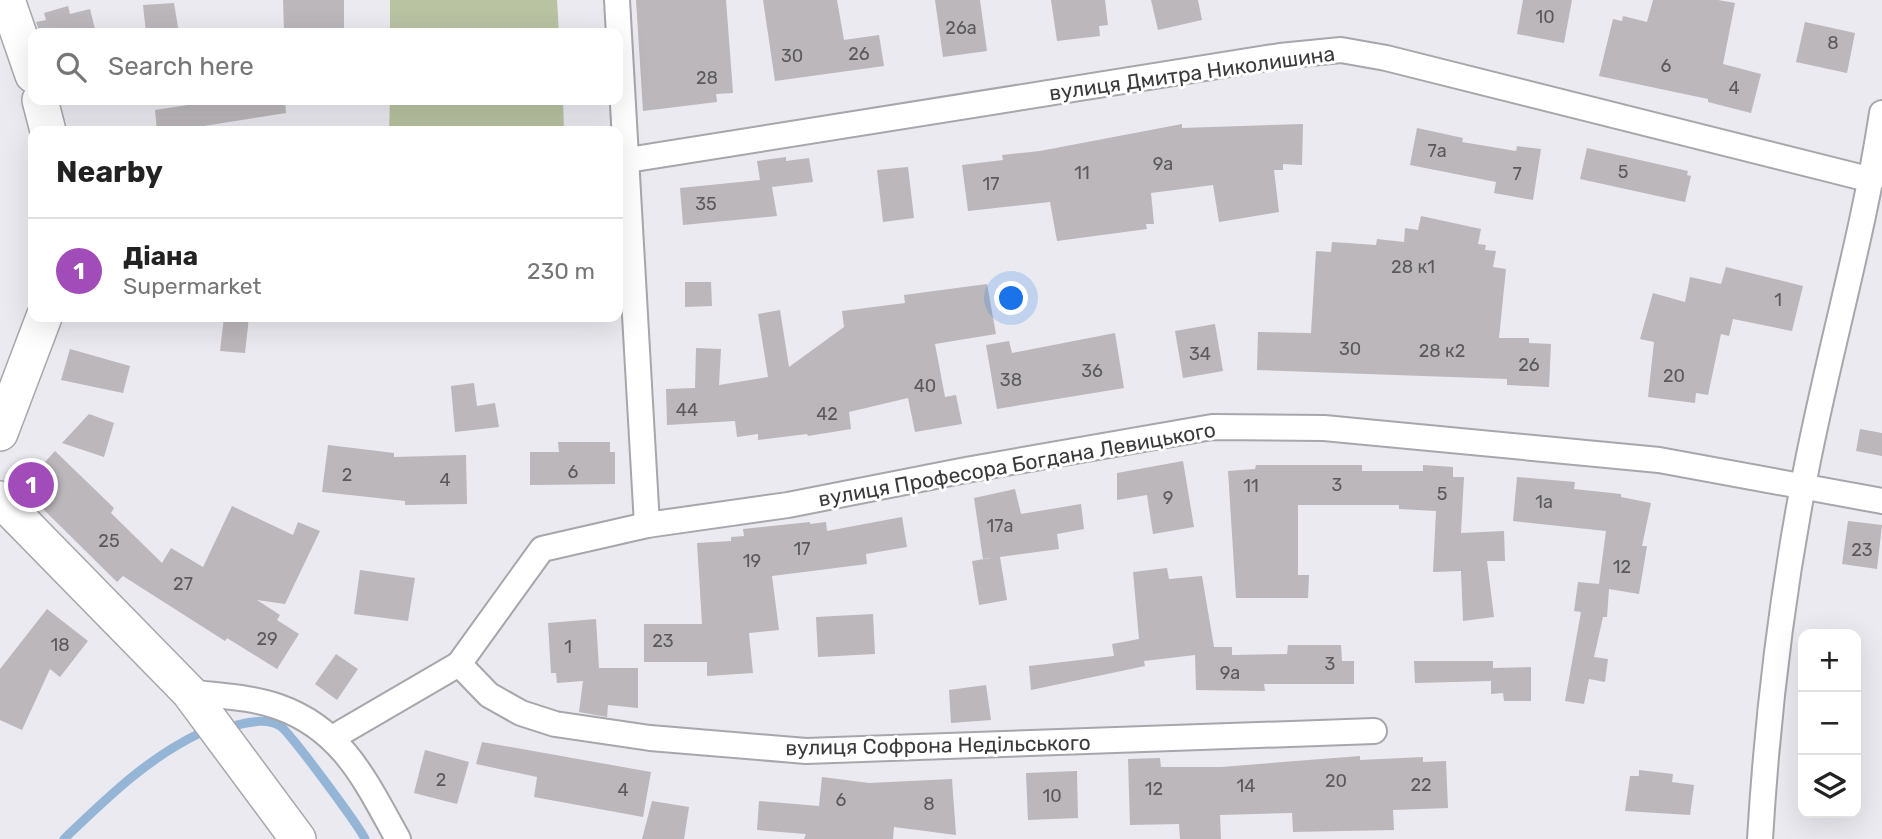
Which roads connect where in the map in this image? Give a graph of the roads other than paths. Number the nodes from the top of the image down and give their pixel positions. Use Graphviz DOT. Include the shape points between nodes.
graph roads {
  1 [pos="7,0"];
  2 [pos="617,0"];
  3 [pos="619,28"];
  4 [pos="28,61"];
  5 [pos="623,87"];
  6 [pos="41,105"];
  7 [pos="1882,113"];
  8 [pos="47,126"];
  9 [pos="628,160"];
  10 [pos="1872,180"];
  11 [pos="42,322"];
  12 [pos="0,433"];
  13 [pos="1803,487"];
  14 [pos="0,499"];
  15 [pos="1882,501"];
  16 [pos="647,525"];
  17 [pos="459,664"];
  18 [pos="189,692"];
  19 [pos="1374,731"];
  20 [pos="332,738"];
  21 [pos="298,839"];
  22 [pos="398,839"];
  23 [pos="1760,839"];
  1 -- 4 [label="street"];
  2 -- 3 [label="street"];
  5 -- 9 [label="street"];
  6 -- 8 [label="street"];
  7 -- 10 [label="street"];
  9 -- 10 [label="street, вулиця Дмитра Николишина" via="1341,50"];
  9 -- 16 [label="street"];
  10 -- 13 [label="street"];
  11 -- 12 [label="street"];
  13 -- 15 [label="street, вулиця Професора Богдана Левицького"];
  13 -- 16 [label="street, вулиця Професора Богдана Левицького" via="1659,460 1324,428 1221,427 788,505"];
  13 -- 23 [label="street" via="1766,734"];
  14 -- 18 [label="street"];
  16 -- 17 [label="street, вулиця Професора Богдана Левицького" via="542,549"];
  17 -- 19 [label="street, вулиця Софрона Недільського" via="489,695 546,722 650,738 806,751"];
  17 -- 20 [label="street"];
  18 -- 20 [label="street" via="277,706"];
  18 -- 21 [label="street"];
  20 -- 22 [label="street" via="357,766"];
}
